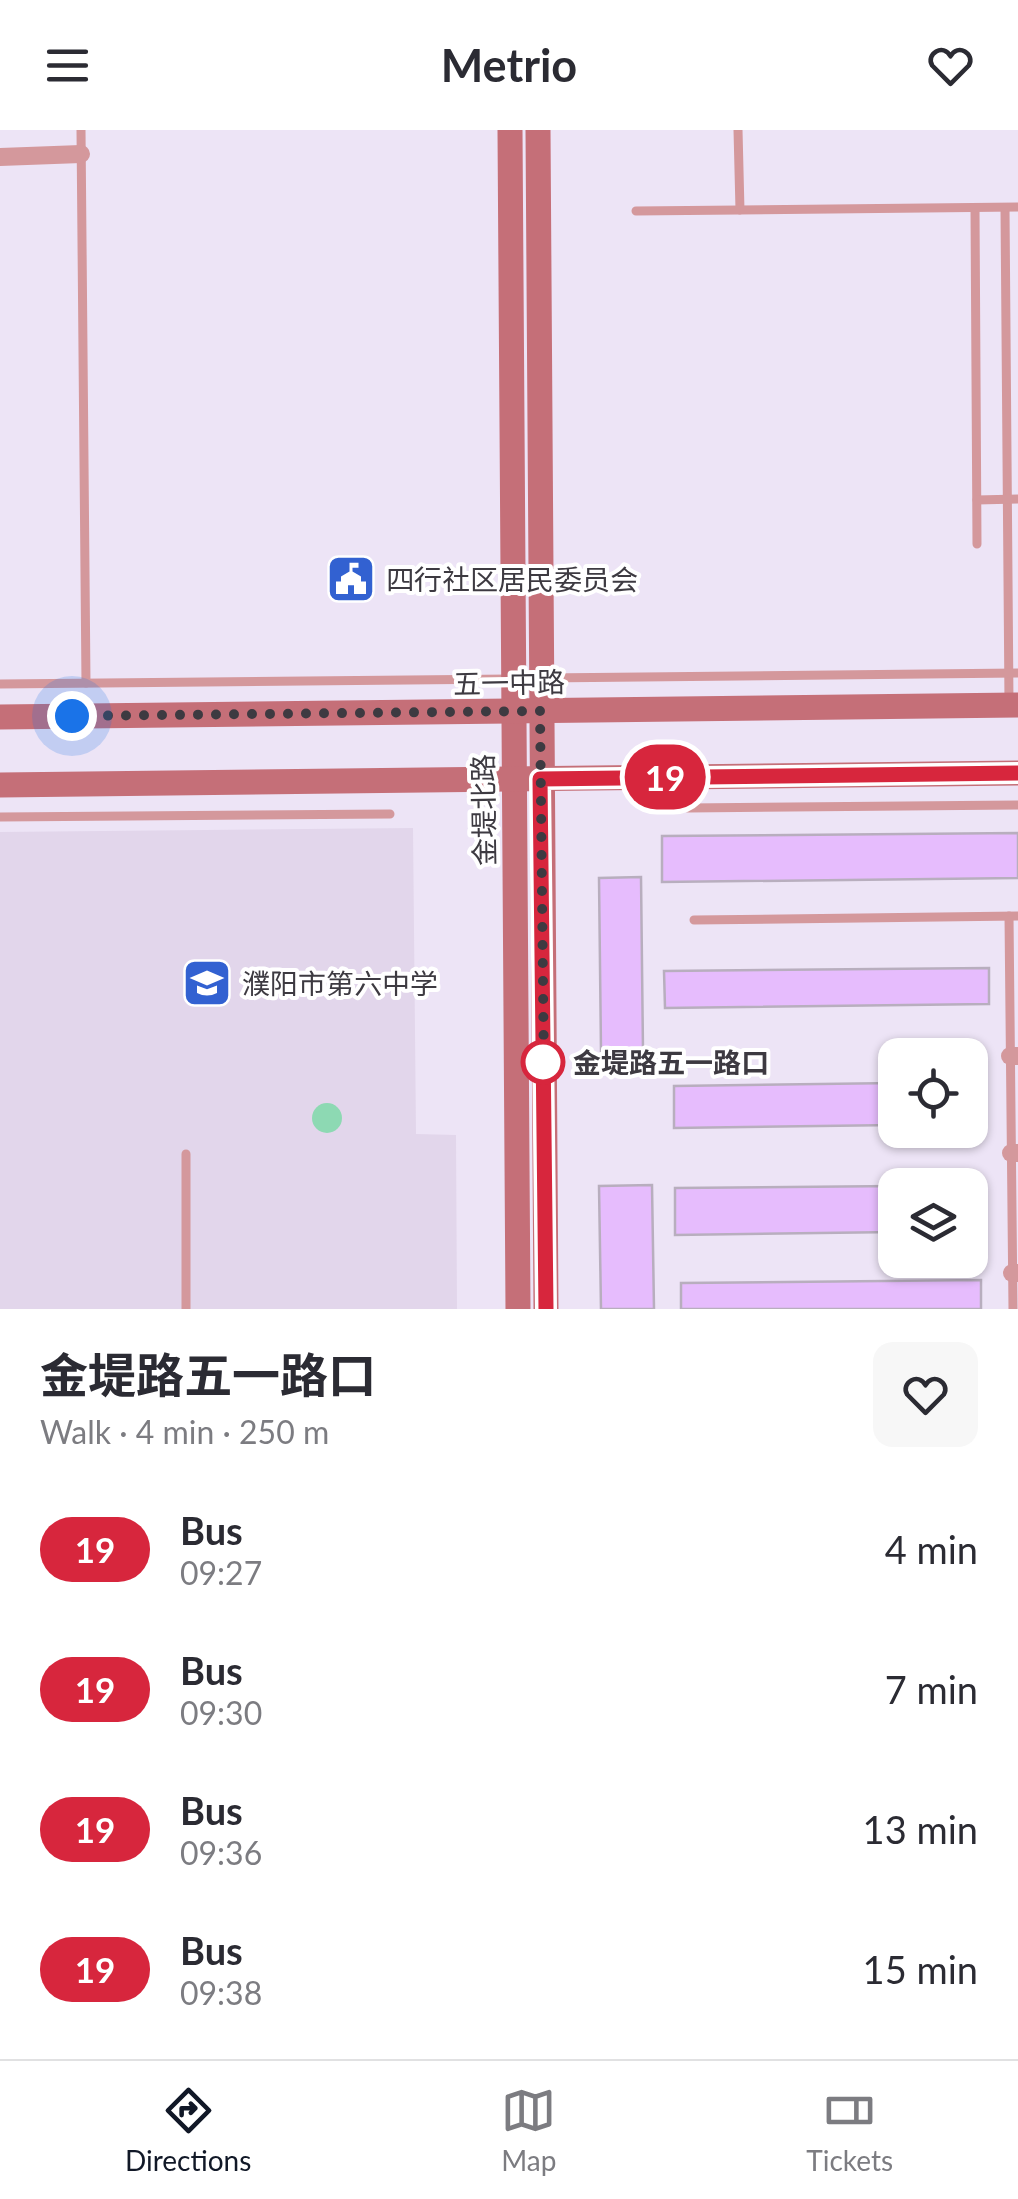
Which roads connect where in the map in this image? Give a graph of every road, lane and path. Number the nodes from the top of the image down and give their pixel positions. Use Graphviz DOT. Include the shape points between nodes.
graph roads {
  1 [pos="81,130"];
  2 [pos="510,130"];
  3 [pos="538,130"];
  4 [pos="738,130"];
  5 [pos="81,154"];
  6 [pos="0,157"];
  7 [pos="975,208"];
  8 [pos="1005,208"];
  9 [pos="1018,208"];
  10 [pos="740,210"];
  11 [pos="636,211"];
  12 [pos="1013,499"];
  13 [pos="977,500"];
  14 [pos="977,544"];
  15 [pos="1013,673"];
  16 [pos="540,678"];
  17 [pos="512,679"];
  18 [pos="86,683"];
  19 [pos="0,684"];
  20 [pos="1014,705"];
  21 [pos="540,711"];
  22 [pos="512,712"];
  23 [pos="0,717"];
  24 [pos="1018,773"];
  25 [pos="540,779"];
  26 [pos="512,780"];
  27 [pos="0,784"];
  28 [pos="1018,805"];
  29 [pos="688,808"];
  30 [pos="390,814"];
  31 [pos="0,818"];
  32 [pos="1013,916"];
  33 [pos="694,920"];
  34 [pos="1014,1056"];
  35 [pos="1014,1153"];
  36 [pos="186,1154"];
  37 [pos="1015,1273"];
  38 [pos="186,1309"];
  39 [pos="518,1309"];
  40 [pos="546,1309"];
  41 [pos="1012,1309"];
  1 -- 5 [label="lane"];
  2 -- 17 [label="street, 金堤北路"];
  3 -- 16 [label="street, 金堤北路"];
  4 -- 10 [label="lane"];
  5 -- 6 [label="street"];
  5 -- 18 [label="lane"];
  7 -- 8 [label="lane"];
  7 -- 10 [label="lane"];
  7 -- 13 [label="lane"];
  8 -- 9 [label="lane"];
  8 -- 12 [label="lane"];
  10 -- 11 [label="lane"];
  12 -- 13 [label="lane"];
  12 -- 15 [label="lane"];
  13 -- 14 [label="lane"];
  15 -- 16 [label="lane"];
  15 -- 20 [label="lane"];
  16 -- 17 [label="lane"];
  16 -- 21 [label="street, 金堤北路"];
  17 -- 18 [label="lane"];
  17 -- 22 [label="street, 金堤北路"];
  18 -- 19 [label="lane"];
  20 -- 21 [label="street, 五一中路"];
  21 -- 22 [label="street, 五一中路"];
  21 -- 25 [label="street, 金堤北路"];
  22 -- 23 [label="street, 五一中路"];
  22 -- 26 [label="street, 金堤北路"];
  24 -- 25 [label="street"];
  25 -- 26 [label="street"];
  25 -- 40 [label="street, 金堤北路"];
  26 -- 27 [label="street"];
  26 -- 39 [label="street, 金堤北路"];
  28 -- 29 [label="lane"];
  30 -- 31 [label="lane"];
  32 -- 33 [label="lane"];
  32 -- 34 [label="lane"];
  34 -- 35 [label="lane"];
  35 -- 37 [label="lane"];
  36 -- 38 [label="lane"];
  37 -- 41 [label="lane"];
}
